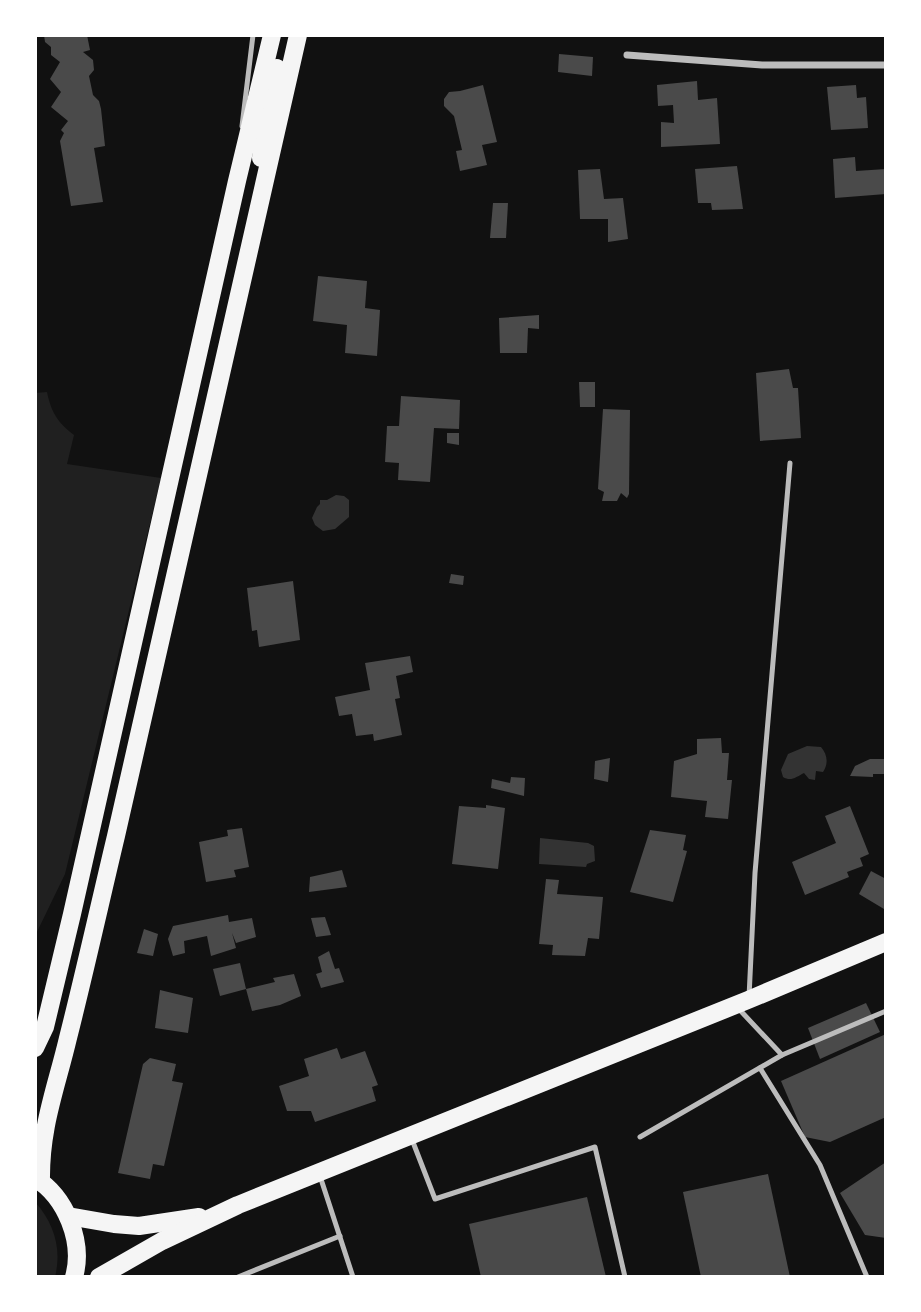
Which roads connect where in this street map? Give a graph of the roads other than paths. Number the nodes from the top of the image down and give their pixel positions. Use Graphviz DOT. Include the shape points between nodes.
graph roads {
  1 [pos="253,35"];
  2 [pos="272,35"];
  3 [pos="284,35"];
  4 [pos="298,35"];
  5 [pos="627,55"];
  6 [pos="886,65"];
  7 [pos="237,181"];
  8 [pos="251,245"];
  9 [pos="192,387"];
  10 [pos="219,392"];
  11 [pos="790,463"];
  12 [pos="886,942"];
  13 [pos="742,1003"];
  14 [pos="886,1011"];
  15 [pos="35,1048"];
  16 [pos="782,1055"];
  17 [pos="761,1068"];
  18 [pos="411,1136"];
  19 [pos="640,1137"];
  20 [pos="318,1173"];
  21 [pos="38,1180"];
  22 [pos="214,1215"];
  23 [pos="68,1216"];
  24 [pos="340,1236"];
  25 [pos="74,1277"];
  26 [pos="99,1277"];
  27 [pos="238,1277"];
  28 [pos="353,1277"];
  29 [pos="625,1277"];
  30 [pos="867,1277"];
  1 -- 7 [label="lane"];
  2 -- 7 [label="main road"];
  3 -- 8 [label="main road" via="264,123"];
  4 -- 8 [label="main road"];
  5 -- 6 [label="street" via="762,65"];
  7 -- 9 [label="main road"];
  8 -- 10 [label="main road"];
  9 -- 10 [label="main road"];
  9 -- 15 [label="main road" via="69,927 45,1027"];
  10 -- 21 [label="main road" via="44,1128"];
  11 -- 13 [label="lane"];
  12 -- 13 [label="main road"];
  13 -- 16 [label="lane"];
  13 -- 18 [label="main road"];
  14 -- 16 [label="lane"];
  16 -- 17 [label="lane"];
  17 -- 19 [label="lane"];
  17 -- 30 [label="lane" via="820,1165"];
  18 -- 20 [label="main road"];
  18 -- 29 [label="lane" via="435,1199 595,1147"];
  20 -- 22 [label="main road"];
  20 -- 24 [label="lane"];
  21 -- 23 [label="main road"];
  22 -- 23 [label="main road" via="139,1226"];
  22 -- 26 [label="main road"];
  23 -- 25 [label="main road" via="76,1242"];
  24 -- 27 [label="lane"];
  24 -- 28 [label="lane"];
}
